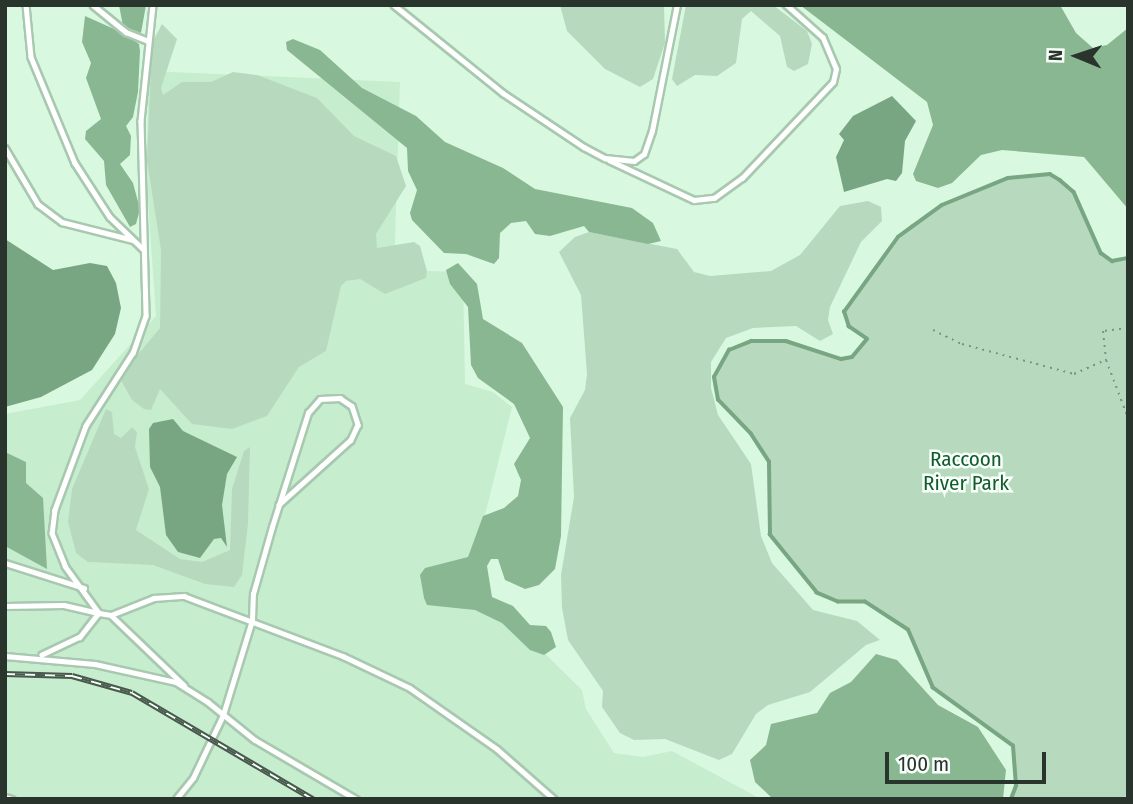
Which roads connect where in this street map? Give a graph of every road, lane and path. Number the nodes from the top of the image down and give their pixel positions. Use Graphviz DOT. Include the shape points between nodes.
graph roads {
  1 [pos="26,5"];
  2 [pos="93,5"];
  3 [pos="153,5"];
  4 [pos="394,5"];
  5 [pos="677,5"];
  6 [pos="786,5"];
  7 [pos="148,41"];
  8 [pos="5,148"];
  9 [pos="605,158"];
  10 [pos="134,240"];
  11 [pos="144,249"];
  12 [pos="1128,328"];
  13 [pos="933,330"];
  14 [pos="1106,359"];
  15 [pos="1128,418"];
  16 [pos="279,505"];
  17 [pos="5,563"];
  18 [pos="85,589"];
  19 [pos="5,606"];
  20 [pos="99,613"];
  21 [pos="111,615"];
  22 [pos="251,620"];
  23 [pos="5,656"];
  24 [pos="41,656"];
  25 [pos="190,690"];
  26 [pos="223,715"];
  27 [pos="5,797"];
  28 [pos="12,799"];
  29 [pos="176,799"];
  30 [pos="356,799"];
  31 [pos="554,799"];
  1 -- 10 [label="lane" via="31,57 75,163 110,217"];
  2 -- 7 [label="lane" via="126,32"];
  3 -- 7 [label="lane"];
  4 -- 9 [label="lane" via="503,93"];
  5 -- 9 [label="lane" via="662,92 644,154 634,161"];
  6 -- 9 [label="lane" via="823,37 836,69 833,82 735,184 714,198 694,200"];
  7 -- 11 [label="lane" via="141,121"];
  8 -- 10 [label="lane" via="38,204 62,222"];
  10 -- 11 [label="lane"];
  11 -- 18 [label="lane" via="148,300 142,334 86,426 55,510 54,544"];
  12 -- 14 [label="path" via="1103,331"];
  13 -- 14 [label="path" via="962,344 1074,374"];
  14 -- 15 [label="path"];
  16 -- 16 [label="lane" via="308,413 320,399 340,398 352,406 358,425 351,440"];
  16 -- 22 [label="lane" via="253,594"];
  17 -- 18 [label="lane"];
  18 -- 20 [label="lane"];
  19 -- 20 [label="lane" via="64,605"];
  20 -- 21 [label="lane"];
  20 -- 24 [label="lane" via="80,637"];
  21 -- 22 [label="lane" via="154,598 184,596"];
  21 -- 25 [label="lane"];
  22 -- 26 [label="lane"];
  22 -- 31 [label="lane" via="410,688 497,749"];
  23 -- 24 [label="lane"];
  24 -- 25 [label="lane" via="160,678"];
  25 -- 26 [label="lane"];
  26 -- 29 [label="lane" via="193,778"];
  26 -- 30 [label="lane" via="254,740"];
  27 -- 28 [label="lane"];
}
